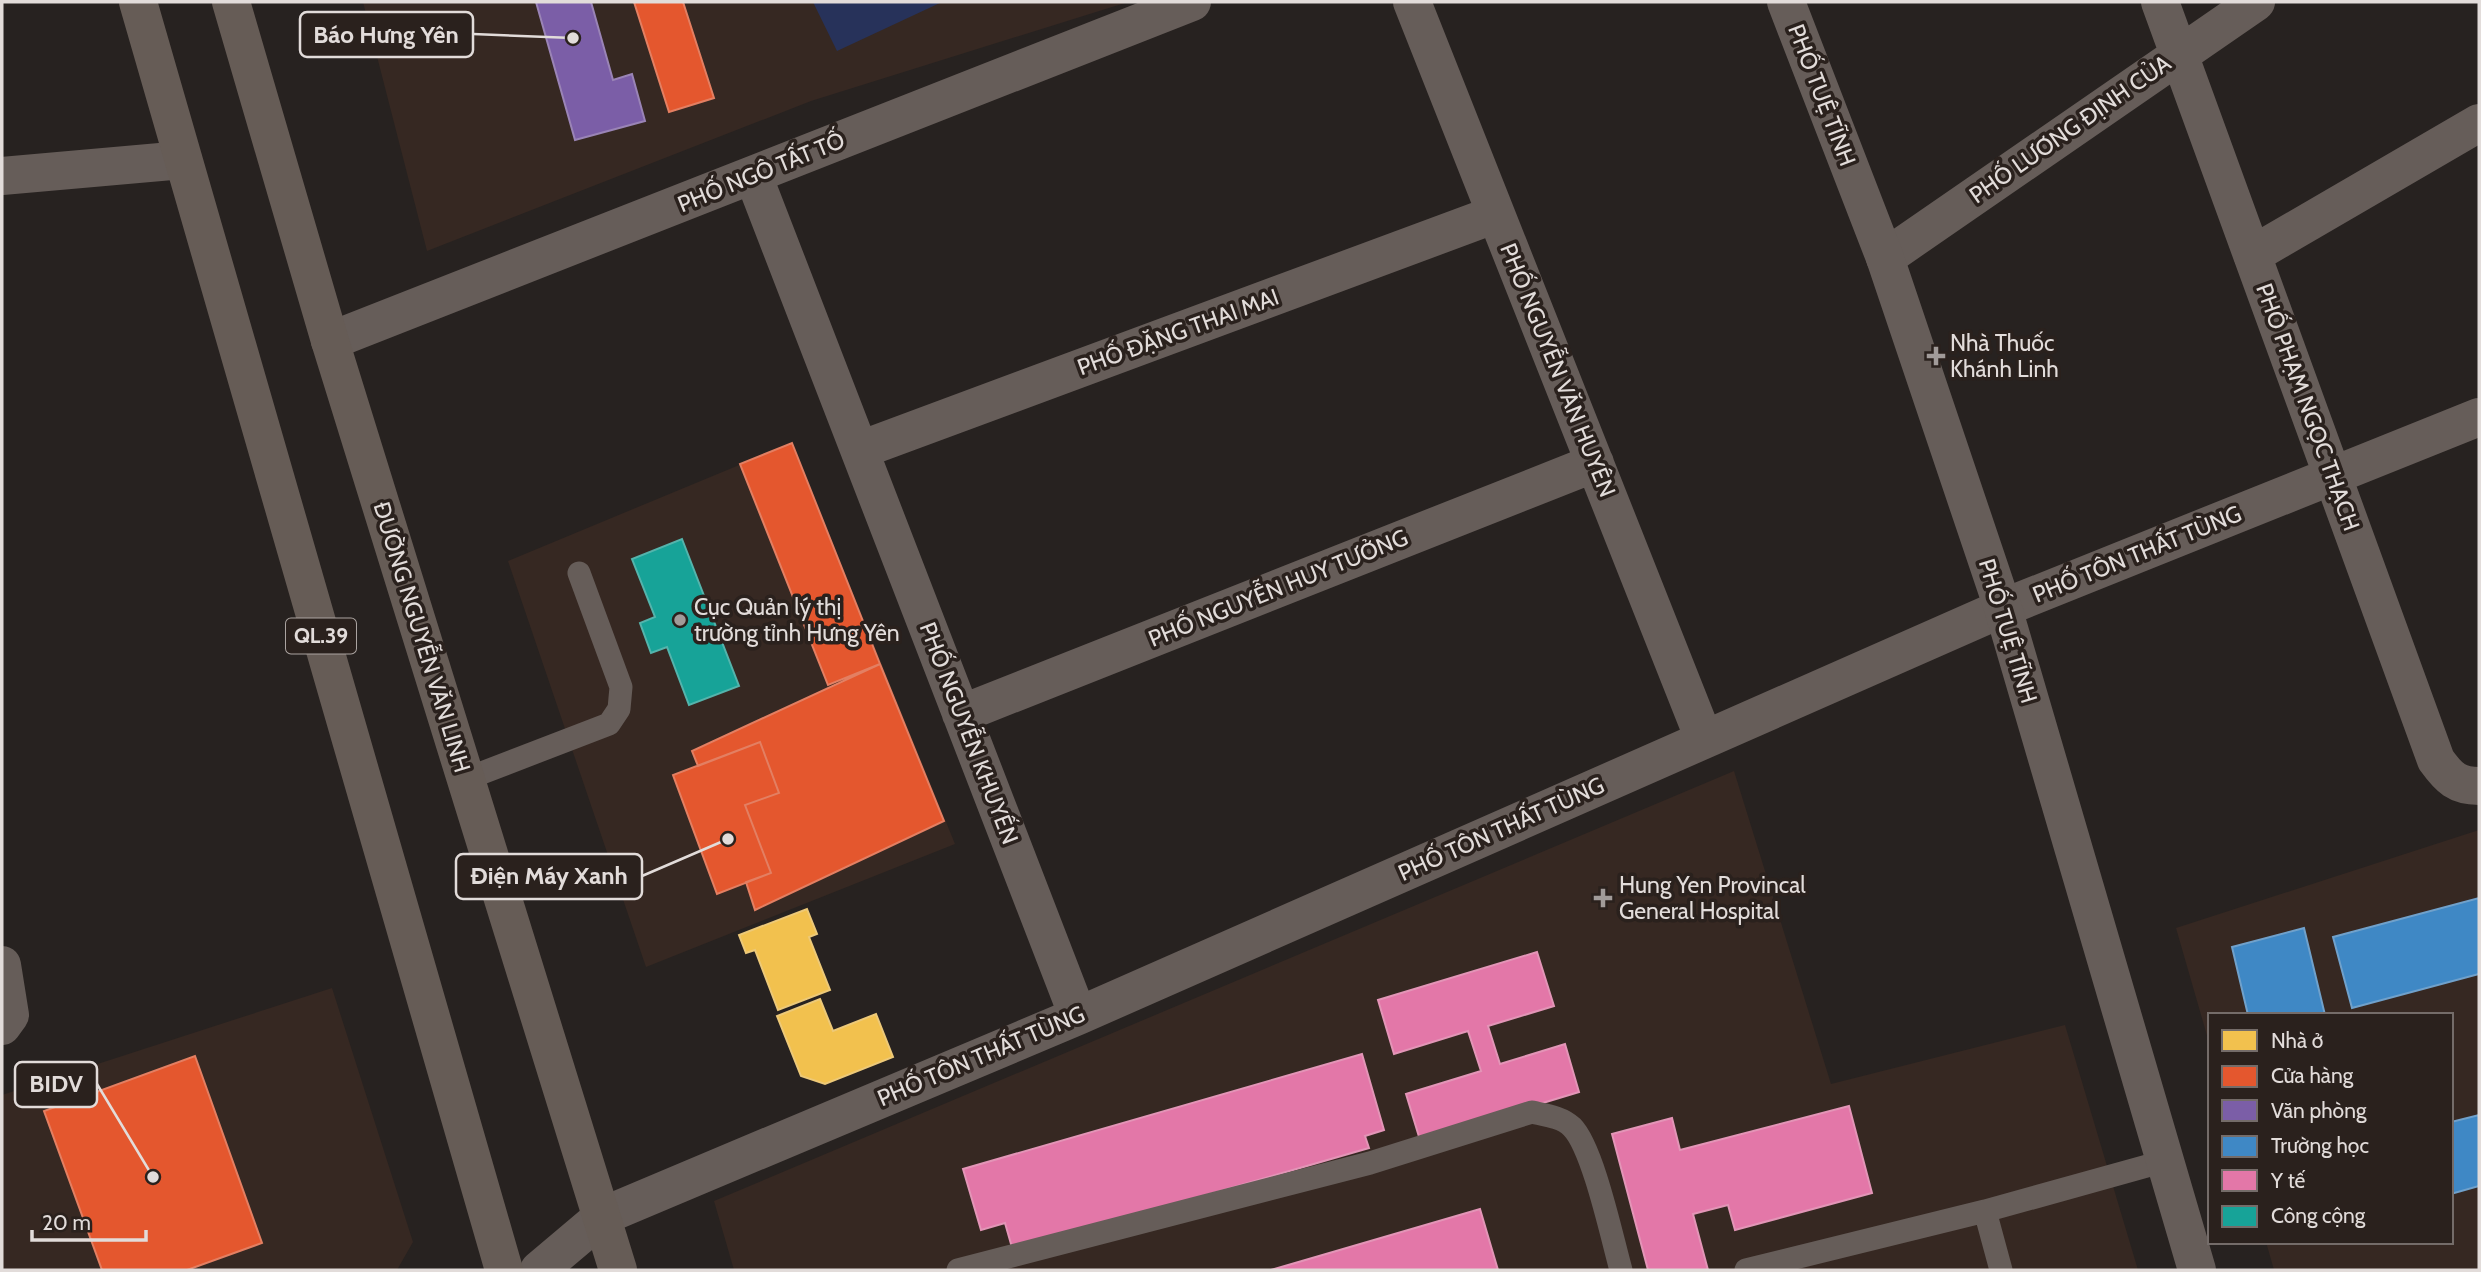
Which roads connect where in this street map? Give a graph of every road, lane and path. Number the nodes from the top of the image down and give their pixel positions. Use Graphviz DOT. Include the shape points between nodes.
graph roads {
  1 [pos="138,2"];
  2 [pos="231,2"];
  3 [pos="1192,2"];
  4 [pos="1412,2"];
  5 [pos="1786,2"];
  6 [pos="2160,2"];
  7 [pos="2256,2"];
  8 [pos="2179,53"];
  9 [pos="2479,123"];
  10 [pos="183,160"];
  11 [pos="753,175"];
  12 [pos="2,176"];
  13 [pos="1496,215"];
  14 [pos="2252,255"];
  15 [pos="1885,258"];
  16 [pos="330,341"];
  17 [pos="2479,417"];
  18 [pos="860,450"];
  19 [pos="1595,463"];
  20 [pos="2333,476"];
  21 [pos="579,573"];
  22 [pos="2003,608"];
  23 [pos="961,714"];
  24 [pos="1704,739"];
  25 [pos="466,779"];
  26 [pos="2479,786"];
  27 [pos="2,965"];
  28 [pos="1078,1016"];
  29 [pos="2,1026"];
  30 [pos="2165,1161"];
  31 [pos="1985,1212"];
  32 [pos="603,1216"];
  33 [pos="968,1269"];
  34 [pos="505,1270"];
  35 [pos="539,1270"];
  36 [pos="618,1270"];
  37 [pos="1621,1270"];
  38 [pos="1746,1270"];
  39 [pos="2001,1270"];
  40 [pos="2197,1270"];
  1 -- 10 [label="highway, QL.39"];
  2 -- 16 [label="highway, ĐƯỜNG NGUYỄN VĂN LINH"];
  3 -- 11 [label="street, PHỐ NGÔ TẤT TỐ"];
  4 -- 13 [label="street, PHỐ NGUYỄN VĂN HUYÊN"];
  5 -- 15 [label="street, PHỐ TUỆ TĨNH"];
  6 -- 8 [label="street, PHỐ PHẠM NGỌC THẠCH"];
  7 -- 8 [label="street, PHỐ LƯƠNG ĐỊNH CỦA"];
  8 -- 14 [label="street, PHỐ PHẠM NGỌC THẠCH"];
  8 -- 15 [label="street, PHỐ LƯƠNG ĐỊNH CỦA"];
  9 -- 14 [label="street"];
  10 -- 12 [label="street"];
  10 -- 34 [label="highway, QL.39"];
  11 -- 16 [label="street, PHỐ NGÔ TẤT TỐ"];
  11 -- 18 [label="street, PHỐ NGUYỄN KHUYẾN"];
  13 -- 18 [label="street, PHỐ ĐẶNG THAI MAI"];
  13 -- 19 [label="street, PHỐ NGUYỄN VĂN HUYÊN"];
  14 -- 20 [label="street, PHỐ PHẠM NGỌC THẠCH"];
  15 -- 22 [label="street, PHỐ TUỆ TĨNH"];
  16 -- 25 [label="highway, ĐƯỜNG NGUYỄN VĂN LINH"];
  17 -- 20 [label="street, PHỐ TÔN THẤT TÙNG"];
  18 -- 23 [label="street, PHỐ NGUYỄN KHUYẾN"];
  19 -- 23 [label="street, PHỐ NGUYỄN HUY TƯỞNG"];
  19 -- 24 [label="street, PHỐ NGUYỄN VĂN HUYÊN"];
  20 -- 22 [label="street, PHỐ TÔN THẤT TÙNG"];
  20 -- 26 [label="street, PHỐ PHẠM NGỌC THẠCH" via="2436,760 2461,786"];
  21 -- 25 [label="lane" via="621,687 619,709 609,724"];
  22 -- 24 [label="street, PHỐ TÔN THẤT TÙNG"];
  22 -- 30 [label="street, PHỐ TUỆ TĨNH"];
  23 -- 28 [label="street, PHỐ NGUYỄN KHUYẾN"];
  24 -- 28 [label="street, PHỐ TÔN THẤT TÙNG"];
  25 -- 32 [label="highway, ĐƯỜNG NGUYỄN VĂN LINH"];
  27 -- 29 [label="street" via="10,1015"];
  28 -- 32 [label="street, PHỐ TÔN THẤT TÙNG"];
  30 -- 31 [label="lane"];
  30 -- 40 [label="street, PHỐ TUỆ TĨNH"];
  31 -- 38 [label="lane"];
  31 -- 39 [label="lane"];
  32 -- 35 [label="street, PHỐ TÔN THẤT TÙNG"];
  32 -- 36 [label="highway, ĐƯỜNG NGUYỄN VĂN LINH"];
  33 -- 37 [label="lane" via="1370,1163 1532,1112 1572,1126 1585,1148"];
}
